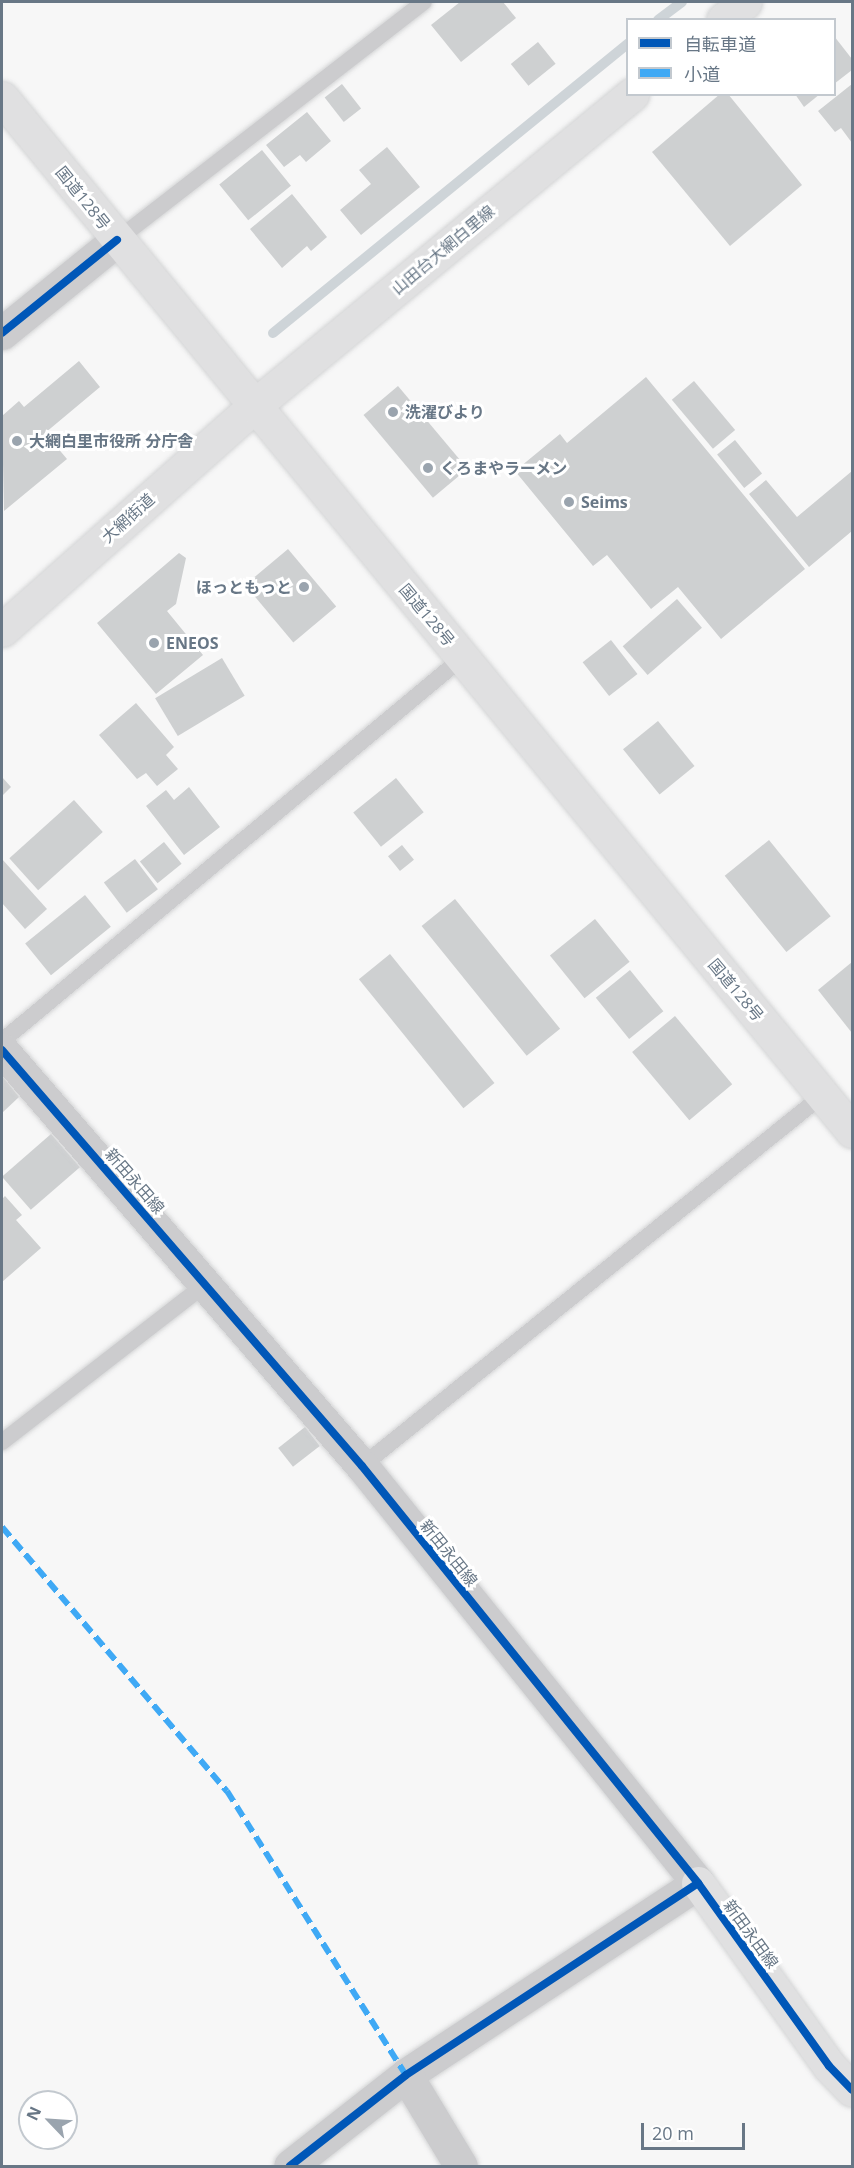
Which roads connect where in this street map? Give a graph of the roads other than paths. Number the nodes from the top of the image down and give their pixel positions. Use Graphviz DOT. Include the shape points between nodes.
graph roads {
  1 [pos="424,2"];
  2 [pos="745,2"];
  3 [pos="725,18"];
  4 [pos="630,96"];
  5 [pos="2,98"];
  6 [pos="117,240"];
  7 [pos="2,333"];
  8 [pos="254,406"];
  9 [pos="2,630"];
  10 [pos="462,658"];
  11 [pos="2,1041"];
  12 [pos="2,1050"];
  13 [pos="823,1095"];
  14 [pos="852,1131"];
  15 [pos="207,1283"];
  16 [pos="2,1442"];
  17 [pos="362,1466"];
  18 [pos="698,1883"];
  19 [pos="406,2075"];
  20 [pos="852,2090"];
  21 [pos="290,2166"];
  22 [pos="461,2166"];
  1 -- 6 [label="lane"];
  2 -- 3 [label="main road"];
  4 -- 8 [label="main road, 山田台大網白里線"];
  5 -- 6 [label="main road, 国道128号"];
  6 -- 7 [label="street"];
  6 -- 8 [label="main road, 国道128号"];
  8 -- 9 [label="main road, 大網街道"];
  8 -- 10 [label="main road, 国道128号"];
  10 -- 11 [label="lane"];
  10 -- 13 [label="main road, 国道128号"];
  12 -- 15 [label="street, 新田永田線"];
  13 -- 14 [label="main road, 国道128号"];
  13 -- 17 [label="lane"];
  15 -- 16 [label="lane"];
  15 -- 17 [label="street, 新田永田線"];
  17 -- 18 [label="street, 新田永田線"];
  18 -- 19 [label="street"];
  18 -- 20 [label="main road, 新田永田線" via="829,2066"];
  19 -- 21 [label="street"];
  19 -- 22 [label="street"];
}
